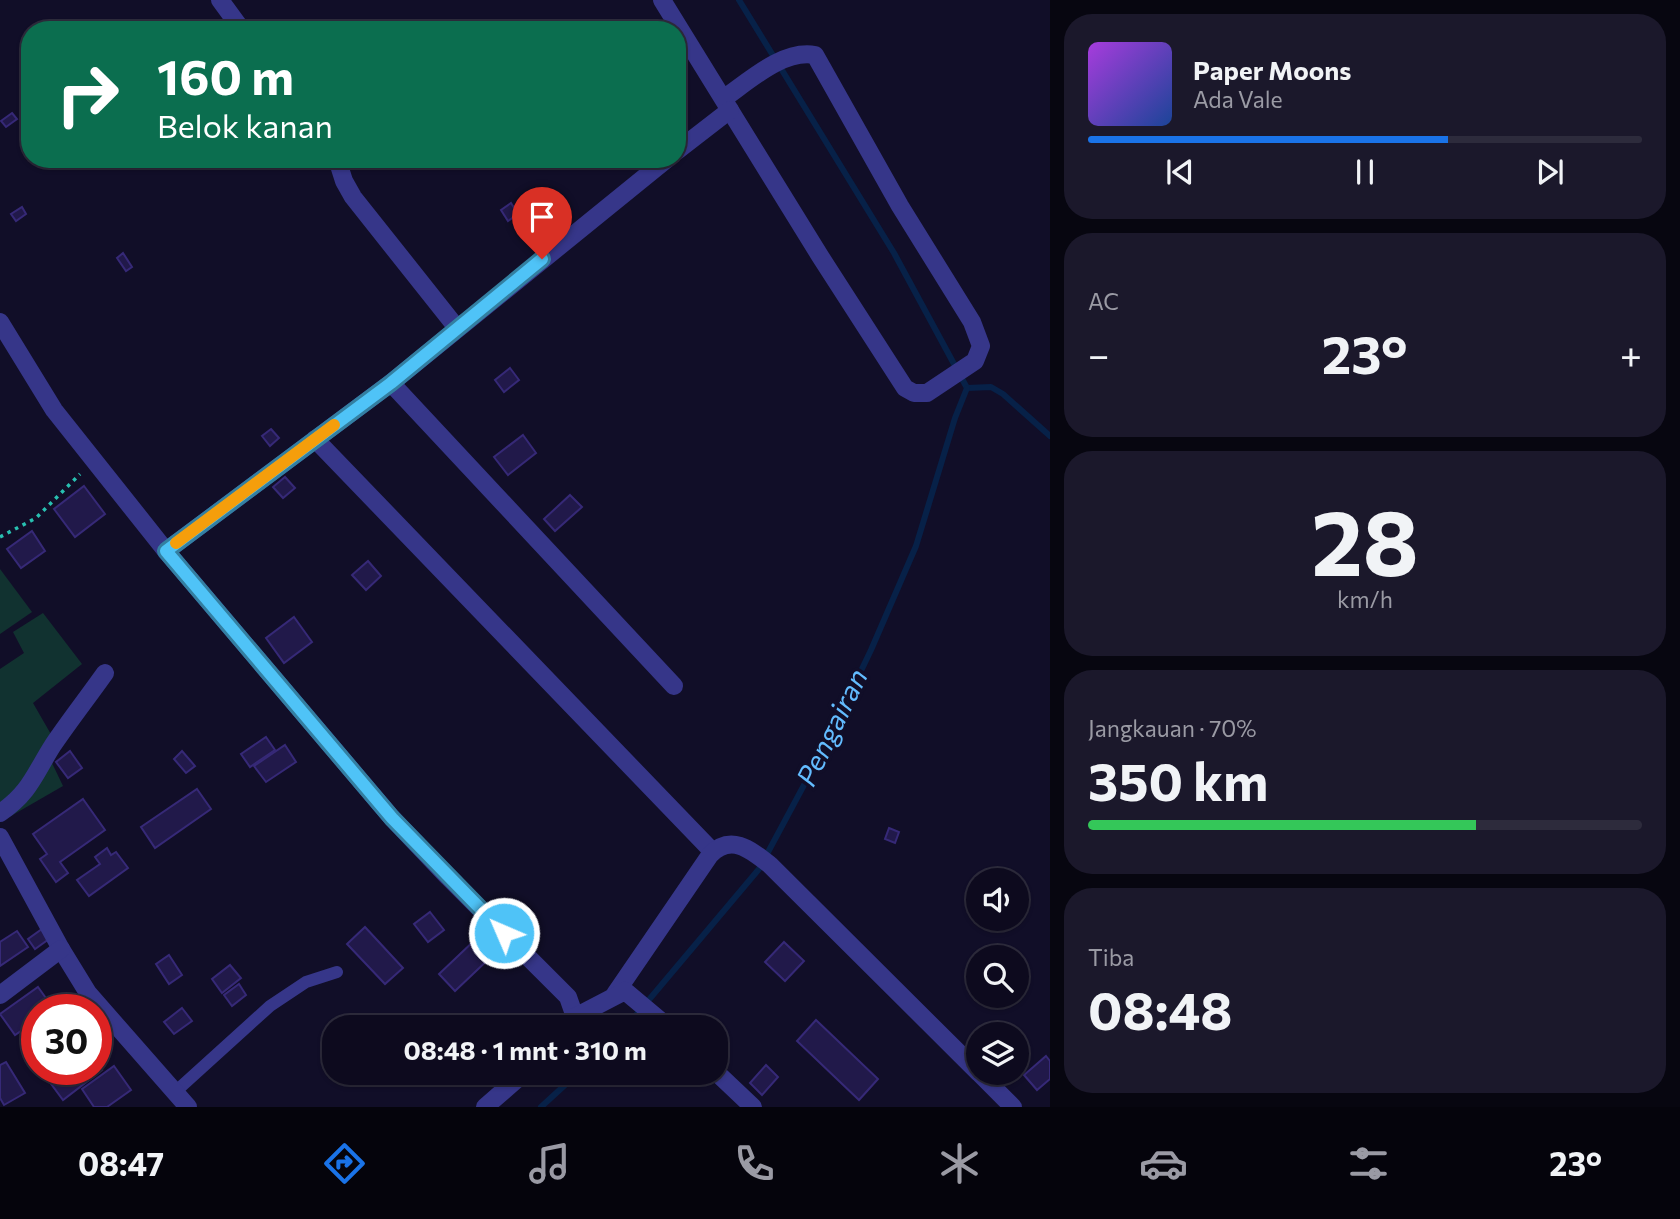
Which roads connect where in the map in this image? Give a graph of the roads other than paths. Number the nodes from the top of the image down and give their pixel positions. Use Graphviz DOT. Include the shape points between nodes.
graph roads {
  1 [pos="220,0"];
  2 [pos="662,0"];
  3 [pos="235,21"];
  4 [pos="675,21"];
  5 [pos="686,38"];
  6 [pos="727,104"];
  7 [pos="686,143"];
  8 [pos="340,168"];
  9 [pos="656,168"];
  10 [pos="0,322"];
  11 [pos="457,328"];
  12 [pos="391,383"];
  13 [pos="315,439"];
  14 [pos="166,551"];
  15 [pos="105,673"];
  16 [pos="674,686"];
  17 [pos="0,813"];
  18 [pos="0,837"];
  19 [pos="713,852"];
  20 [pos="61,949"];
  21 [pos="337,972"];
  22 [pos="615,994"];
  23 [pos="0,995"];
  24 [pos="571,1015"];
  25 [pos="583,1015"];
  26 [pos="655,1015"];
  27 [pos="966,1059"];
  28 [pos="728,1084"];
  29 [pos="510,1085"];
  30 [pos="992,1085"];
  31 [pos="174,1093"];
  32 [pos="188,1107"];
  33 [pos="485,1107"];
  34 [pos="752,1107"];
  35 [pos="1013,1107"];
  1 -- 3 [label="street"];
  2 -- 4 [label="street"];
  5 -- 6 [label="street"];
  6 -- 6 [label="street" via="899,380 914,393 927,393 975,361 981,346 978,333 815,55 788,56 748,82"];
  6 -- 7 [label="street"];
  8 -- 11 [label="street" via="353,197"];
  9 -- 11 [label="street"];
  10 -- 14 [label="street" via="54,410"];
  11 -- 12 [label="street"];
  12 -- 13 [label="street"];
  12 -- 16 [label="street"];
  13 -- 14 [label="street"];
  13 -- 19 [label="street"];
  14 -- 24 [label="street" via="392,818 568,997"];
  15 -- 17 [label="street" via="35,778 14,804"];
  18 -- 20 [label="street"];
  19 -- 22 [label="street"];
  19 -- 27 [label="street" via="735,844 764,860"];
  20 -- 23 [label="street"];
  20 -- 31 [label="street" via="88,993"];
  21 -- 31 [label="lane" via="306,982 270,1006"];
  22 -- 25 [label="street"];
  22 -- 26 [label="street" via="627,991"];
  28 -- 34 [label="street"];
  29 -- 33 [label="street"];
  30 -- 35 [label="street"];
  31 -- 32 [label="street"];
}
